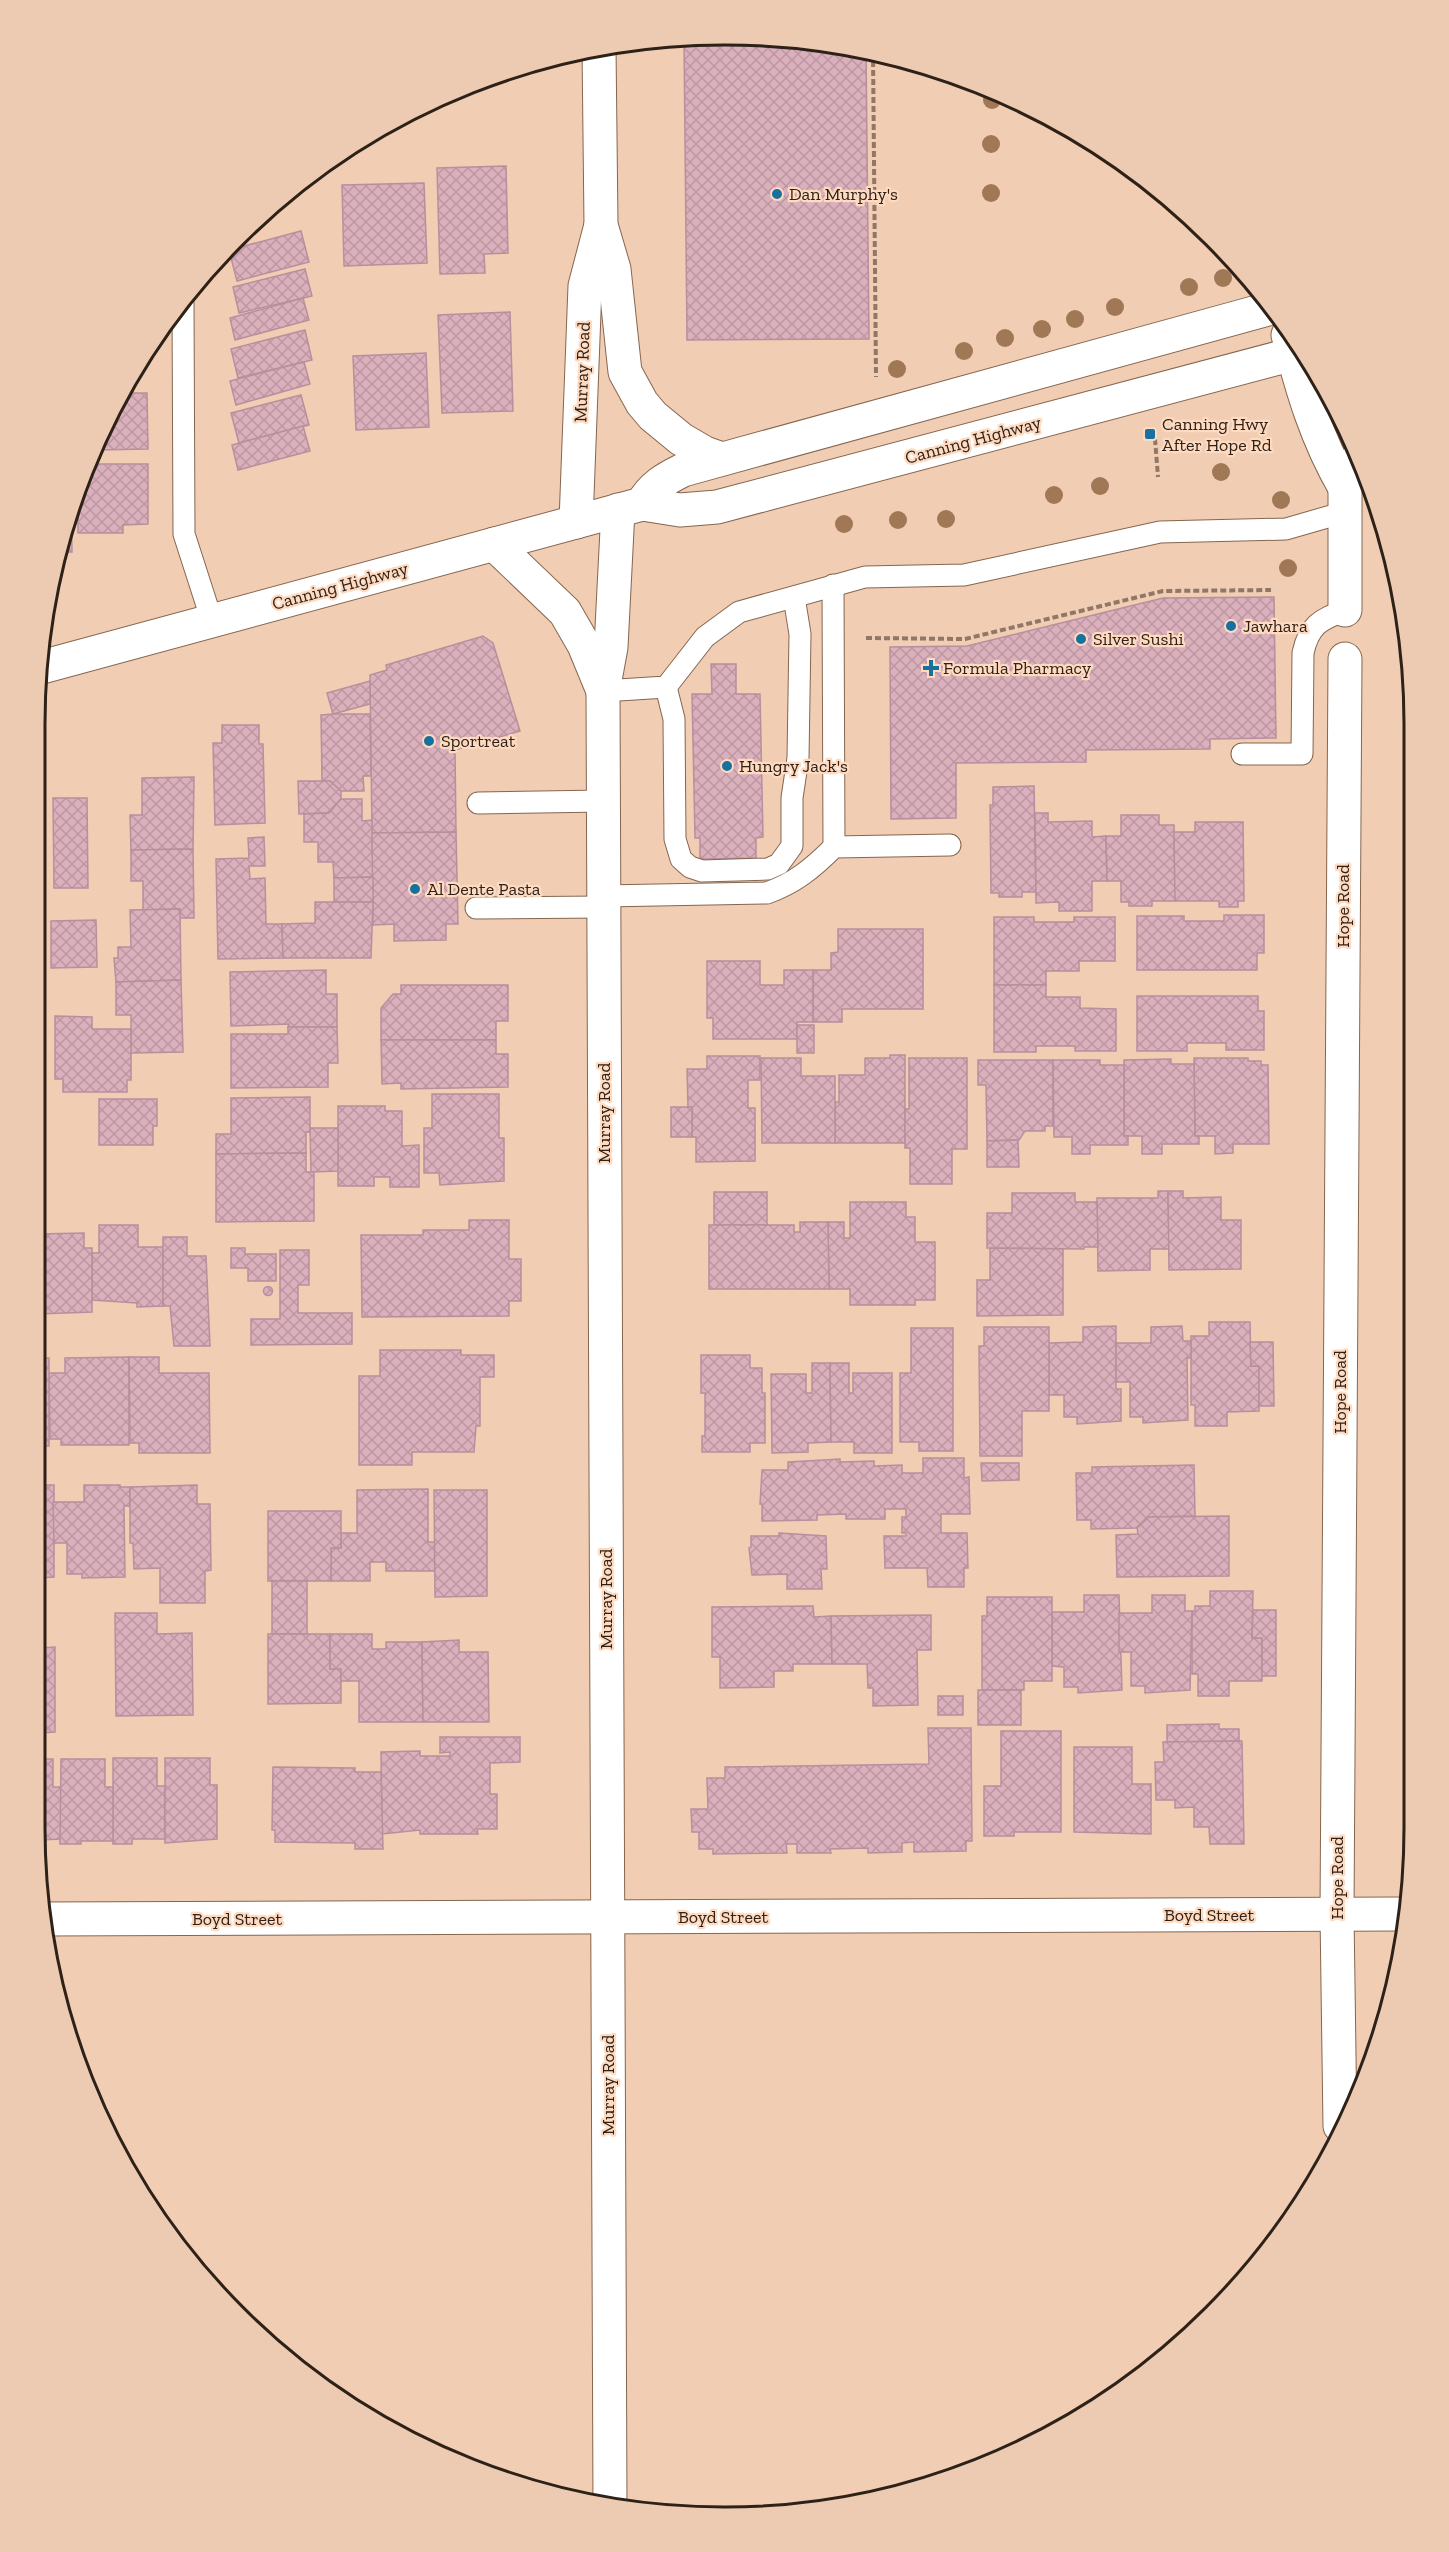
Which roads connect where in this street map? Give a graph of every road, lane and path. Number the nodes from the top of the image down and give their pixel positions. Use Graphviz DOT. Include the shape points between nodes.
graph roads {
  1 [pos="599,57"];
  2 [pos="873,62"];
  3 [pos="601,225"];
  4 [pos="1263,310"];
  5 [pos="183,314"];
  6 [pos="1290,348"];
  7 [pos="1296,359"];
  8 [pos="876,386"];
  9 [pos="1155,439"];
  10 [pos="722,459"];
  11 [pos="1158,477"];
  12 [pos="1349,486"];
  13 [pos="630,507"];
  14 [pos="576,522"];
  15 [pos="494,544"];
  16 [pos="833,585"];
  17 [pos="1271,590"];
  18 [pos="794,597"];
  19 [pos="1345,610"];
  20 [pos="212,621"];
  21 [pos="862,638"];
  22 [pos="1345,659"];
  23 [pos="48,665"];
  24 [pos="666,687"];
  25 [pos="603,691"];
  26 [pos="1242,754"];
  27 [pos="603,801"];
  28 [pos="478,803"];
  29 [pos="950,845"];
  30 [pos="834,847"];
  31 [pos="604,902"];
  32 [pos="476,908"];
  33 [pos="1337,1914"];
  34 [pos="1398,1914"];
  35 [pos="607,1917"];
  36 [pos="51,1919"];
  37 [pos="1340,2115"];
  38 [pos="610,2497"];
  1 -- 3 [label="main road, Murray Road"];
  2 -- 8 [label="path"];
  3 -- 10 [label="main road, Murray Road" via="614,269 622,359 633,389 647,410 669,429 705,453"];
  3 -- 14 [label="main road, Murray Road" via="585,286"];
  4 -- 10 [label="main road"];
  5 -- 20 [label="lane" via="184,534"];
  6 -- 13 [label="main road, Canning Highway" via="717,507"];
  7 -- 12 [label="main road" via="1303,392 1324,451"];
  9 -- 11 [label="path"];
  10 -- 13 [label="main road" via="661,481"];
  12 -- 16 [label="lane" via="1286,529 1160,532 964,575 865,577"];
  12 -- 19 [label="main road"];
  13 -- 14 [label="main road, Canning Highway"];
  13 -- 25 [label="main road, Murray Road"];
  14 -- 15 [label="main road, Canning Highway"];
  15 -- 20 [label="main road, Canning Highway"];
  15 -- 25 [label="main road, Murray Road" via="565,612"];
  16 -- 18 [label="lane"];
  16 -- 30 [label="lane"];
  17 -- 21 [label="path" via="1163,591 965,639"];
  18 -- 24 [label="lane" via="739,612 720,624"];
  18 -- 24 [label="lane" via="800,634 798,758 792,798 792,846 779,864 702,871 681,859 675,839 674,719"];
  19 -- 26 [label="lane" via="1320,620 1306,639 1302,754"];
  20 -- 23 [label="main road, Canning Highway"];
  22 -- 33 [label="main road, Hope Road"];
  24 -- 25 [label="lane"];
  25 -- 27 [label="main road, Murray Road"];
  27 -- 28 [label="lane"];
  27 -- 31 [label="main road, Murray Road"];
  29 -- 30 [label="lane"];
  30 -- 31 [label="lane" via="807,873 767,893"];
  31 -- 32 [label="lane"];
  31 -- 35 [label="main road, Murray Road"];
  33 -- 34 [label="main road, Boyd Street"];
  33 -- 35 [label="main road, Boyd Street"];
  33 -- 37 [label="main road, Hope Road"];
  35 -- 36 [label="main road, Boyd Street"];
  35 -- 38 [label="main road, Murray Road"];
}
